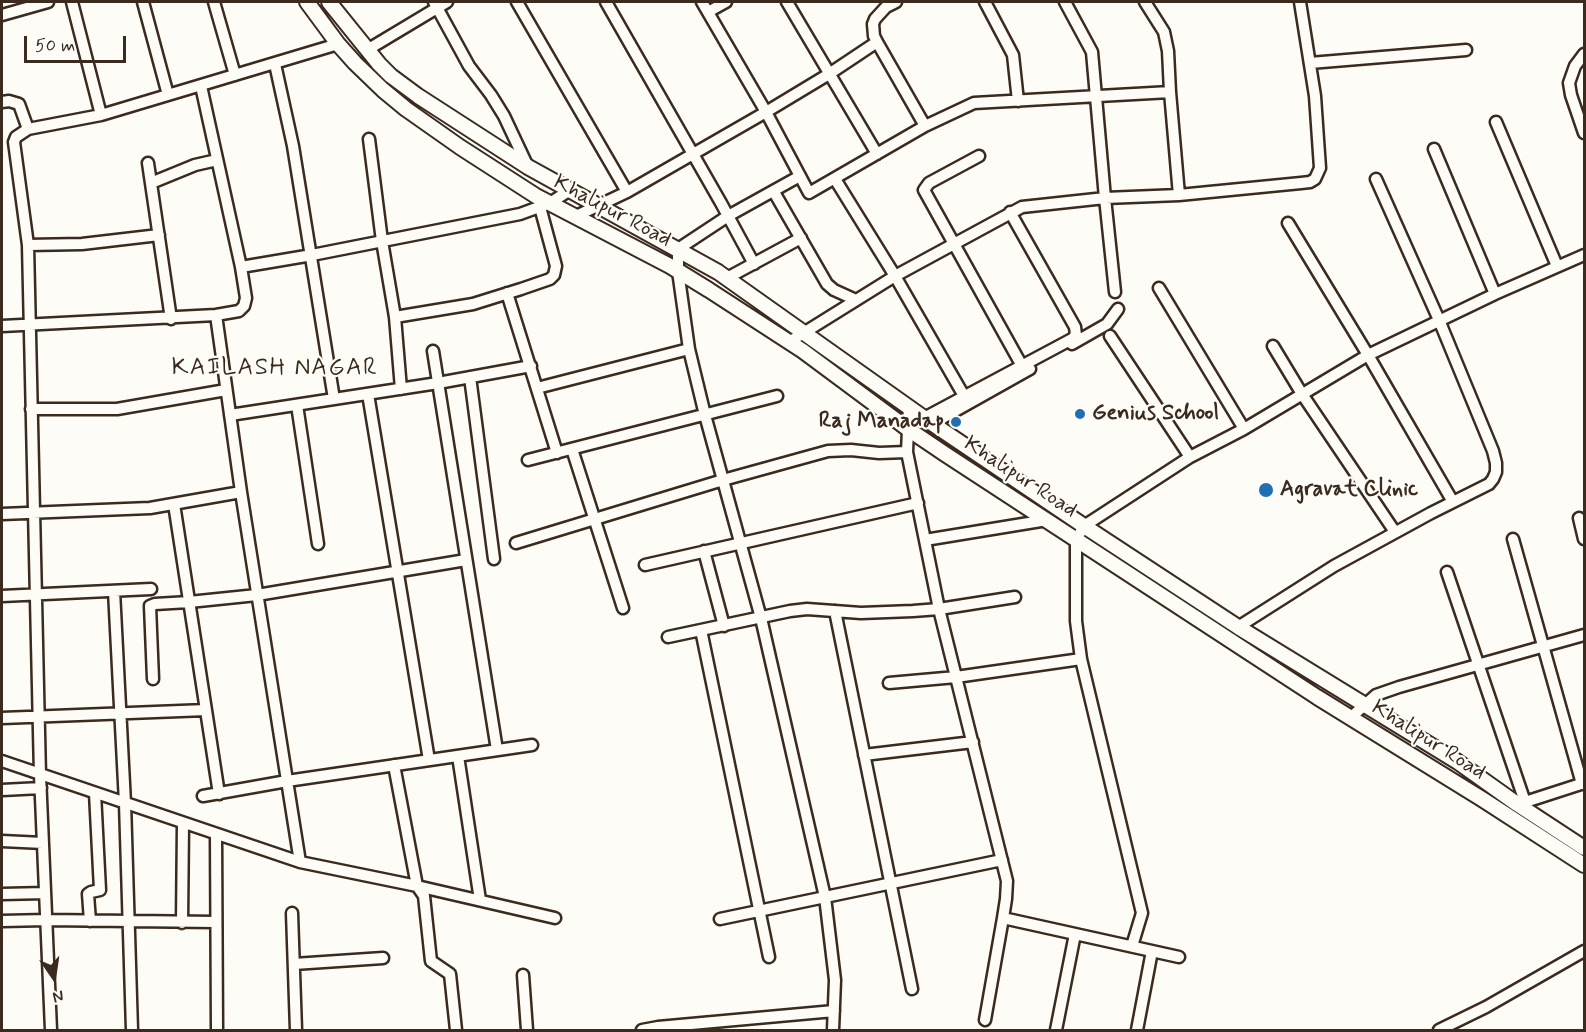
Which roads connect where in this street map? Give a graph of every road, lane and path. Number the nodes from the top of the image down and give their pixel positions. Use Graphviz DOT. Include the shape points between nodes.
graph roads {
  1 [pos="48,2"];
  2 [pos="72,2"];
  3 [pos="142,2"];
  4 [pos="214,2"];
  5 [pos="307,2"];
  6 [pos="328,2"];
  7 [pos="517,2"];
  8 [pos="606,2"];
  9 [pos="702,2"];
  10 [pos="726,2"];
  11 [pos="787,2"];
  12 [pos="896,2"];
  13 [pos="985,2"];
  14 [pos="1065,2"];
  15 [pos="1146,2"];
  16 [pos="1300,2"];
  17 [pos="439,3"];
  18 [pos="884,4"];
  19 [pos="708,12"];
  20 [pos="2,15"];
  21 [pos="355,36"];
  22 [pos="877,42"];
  23 [pos="338,44"];
  24 [pos="367,50"];
  25 [pos="1466,50"];
  26 [pos="1584,54"];
  27 [pos="1310,63"];
  28 [pos="275,64"];
  29 [pos="829,74"];
  30 [pos="235,75"];
  31 [pos="201,86"];
  32 [pos="1170,92"];
  33 [pos="168,95"];
  34 [pos="1095,97"];
  35 [pos="1018,101"];
  36 [pos="2,102"];
  37 [pos="766,112"];
  38 [pos="101,115"];
  39 [pos="1496,122"];
  40 [pos="925,126"];
  41 [pos="28,129"];
  42 [pos="1584,133"];
  43 [pos="369,139"];
  44 [pos="1434,149"];
  45 [pos="694,154"];
  46 [pos="877,154"];
  47 [pos="979,156"];
  48 [pos="217,160"];
  49 [pos="148,163"];
  50 [pos="528,167"];
  51 [pos="800,176"];
  52 [pos="835,178"];
  53 [pos="1376,179"];
  54 [pos="151,183"];
  55 [pos="570,190"];
  56 [pos="627,192"];
  57 [pos="774,192"];
  58 [pos="1179,195"];
  59 [pos="1105,198"];
  60 [pos="545,205"];
  61 [pos="599,206"];
  62 [pos="1010,212"];
  63 [pos="728,216"];
  64 [pos="574,217"];
  65 [pos="1288,223"];
  66 [pos="159,235"];
  67 [pos="801,238"];
  68 [pos="382,242"];
  69 [pos="955,244"];
  70 [pos="28,245"];
  71 [pos="678,249"];
  72 [pos="312,255"];
  73 [pos="1584,255"];
  74 [pos="754,264"];
  75 [pos="1557,266"];
  76 [pos="241,267"];
  77 [pos="678,271"];
  78 [pos="895,276"];
  79 [pos="727,278"];
  80 [pos="1159,288"];
  81 [pos="1115,292"];
  82 [pos="507,293"];
  83 [pos="1495,294"];
  84 [pos="856,300"];
  85 [pos="1118,309"];
  86 [pos="216,315"];
  87 [pos="395,317"];
  88 [pos="171,319"];
  89 [pos="1439,320"];
  90 [pos="29,325"];
  91 [pos="2,326"];
  92 [pos="804,332"];
  93 [pos="1110,336"];
  94 [pos="789,342"];
  95 [pos="1273,346"];
  96 [pos="688,349"];
  97 [pos="433,351"];
  98 [pos="1368,355"];
  99 [pos="531,366"];
  100 [pos="1022,366"];
  101 [pos="470,378"];
  102 [pos="438,384"];
  103 [pos="537,388"];
  104 [pos="401,389"];
  105 [pos="226,390"];
  106 [pos="368,394"];
  107 [pos="1302,394"];
  108 [pos="777,396"];
  109 [pos="964,396"];
  110 [pos="334,399"];
  111 [pos="297,405"];
  112 [pos="909,407"];
  113 [pos="31,409"];
  114 [pos="230,415"];
  115 [pos="705,415"];
  116 [pos="928,421"];
  117 [pos="908,429"];
  118 [pos="1244,429"];
  119 [pos="572,449"];
  120 [pos="907,452"];
  121 [pos="557,453"];
  122 [pos="1190,457"];
  123 [pos="528,460"];
  124 [pos="723,480"];
  125 [pos="241,492"];
  126 [pos="1453,502"];
  127 [pos="918,503"];
  128 [pos="174,504"];
  129 [pos="33,513"];
  130 [pos="2,514"];
  131 [pos="1579,518"];
  132 [pos="595,519"];
  133 [pos="1047,520"];
  134 [pos="1084,526"];
  135 [pos="1395,532"];
  136 [pos="1513,539"];
  137 [pos="1584,539"];
  138 [pos="925,540"];
  139 [pos="1076,540"];
  140 [pos="516,543"];
  141 [pos="740,543"];
  142 [pos="318,544"];
  143 [pos="704,551"];
  144 [pos="494,559"];
  145 [pos="466,560"];
  146 [pos="645,565"];
  147 [pos="397,571"];
  148 [pos="1447,572"];
  149 [pos="151,589"];
  150 [pos="114,591"];
  151 [pos="35,594"];
  152 [pos="257,594"];
  153 [pos="2,596"];
  154 [pos="1015,597"];
  155 [pos="189,602"];
  156 [pos="623,608"];
  157 [pos="939,609"];
  158 [pos="835,611"];
  159 [pos="761,618"];
  160 [pos="724,626"];
  161 [pos="1238,627"];
  162 [pos="701,630"];
  163 [pos="1584,636"];
  164 [pos="668,637"];
  165 [pos="1544,647"];
  166 [pos="1081,659"];
  167 [pos="1479,665"];
  168 [pos="956,677"];
  169 [pos="153,679"];
  170 [pos="889,683"];
  171 [pos="1364,705"];
  172 [pos="206,710"];
  173 [pos="121,713"];
  174 [pos="39,717"];
  175 [pos="2,718"];
  176 [pos="1350,718"];
  177 [pos="973,742"];
  178 [pos="532,745"];
  179 [pos="496,750"];
  180 [pos="864,754"];
  181 [pos="458,756"];
  182 [pos="429,760"];
  183 [pos="2,761"];
  184 [pos="394,765"];
  185 [pos="40,775"];
  186 [pos="287,781"];
  187 [pos="1583,784"];
  188 [pos="41,788"];
  189 [pos="2,790"];
  190 [pos="94,793"];
  191 [pos="219,794"];
  192 [pos="203,796"];
  193 [pos="125,803"];
  194 [pos="1521,803"];
  195 [pos="1501,812"];
  196 [pos="183,823"];
  197 [pos="216,834"];
  198 [pos="2,841"];
  199 [pos="43,843"];
  200 [pos="1584,848"];
  201 [pos="1002,860"];
  202 [pos="300,862"];
  203 [pos="1584,865"];
  204 [pos="890,883"];
  205 [pos="417,886"];
  206 [pos="45,893"];
  207 [pos="2,894"];
  208 [pos="825,897"];
  209 [pos="480,900"];
  210 [pos="760,911"];
  211 [pos="292,913"];
  212 [pos="555,918"];
  213 [pos="1003,918"];
  214 [pos="720,919"];
  215 [pos="46,920"];
  216 [pos="2,921"];
  217 [pos="90,921"];
  218 [pos="129,922"];
  219 [pos="182,922"];
  220 [pos="216,922"];
  221 [pos="1075,934"];
  222 [pos="1132,946"];
  223 [pos="1152,951"];
  224 [pos="1584,951"];
  225 [pos="769,957"];
  226 [pos="1179,957"];
  227 [pos="383,958"];
  228 [pos="294,964"];
  229 [pos="523,975"];
  230 [pos="912,989"];
  231 [pos="834,1011"];
  232 [pos="985,1020"];
  233 [pos="51,1030"];
  234 [pos="132,1030"];
  235 [pos="217,1030"];
  236 [pos="296,1030"];
  237 [pos="456,1030"];
  238 [pos="527,1030"];
  239 [pos="642,1030"];
  240 [pos="833,1030"];
  241 [pos="1056,1030"];
  242 [pos="1137,1030"];
  243 [pos="1439,1030"];
  1 -- 20 [label="street"];
  2 -- 38 [label="street"];
  3 -- 33 [label="street"];
  4 -- 30 [label="street"];
  5 -- 23 [label="street, Khalipur Road"];
  6 -- 21 [label="street, Khalipur Road"];
  7 -- 56 [label="street"];
  8 -- 45 [label="street"];
  9 -- 19 [label="street"];
  10 -- 19 [label="street"];
  11 -- 29 [label="street"];
  12 -- 18 [label="street"];
  13 -- 35 [label="street" via="1013,55"];
  14 -- 34 [label="street" via="1092,52"];
  15 -- 32 [label="street" via="1164,32"];
  16 -- 27 [label="street"];
  17 -- 24 [label="street"];
  17 -- 50 [label="street" via="468,66 504,116"];
  18 -- 22 [label="street" via="873,24"];
  19 -- 37 [label="street"];
  21 -- 23 [label="street"];
  21 -- 24 [label="street, Khalipur Road"];
  22 -- 29 [label="street"];
  22 -- 40 [label="street"];
  23 -- 28 [label="street"];
  23 -- 60 [label="street, Khalipur Road" via="406,109"];
  24 -- 50 [label="street, Khalipur Road" via="391,76 418,96"];
  25 -- 27 [label="street"];
  26 -- 42 [label="street" via="1569,83"];
  27 -- 58 [label="street" via="1320,168 1315,179"];
  28 -- 30 [label="street"];
  28 -- 72 [label="street"];
  29 -- 37 [label="street"];
  29 -- 46 [label="street"];
  30 -- 31 [label="street"];
  31 -- 33 [label="street"];
  31 -- 48 [label="street"];
  32 -- 34 [label="street"];
  32 -- 58 [label="street"];
  33 -- 38 [label="street"];
  34 -- 35 [label="street"];
  34 -- 59 [label="street"];
  35 -- 40 [label="street" via="974,104"];
  36 -- 41 [label="street" via="19,104"];
  37 -- 45 [label="street"];
  37 -- 51 [label="street"];
  38 -- 41 [label="street"];
  39 -- 75 [label="street"];
  40 -- 46 [label="street"];
  41 -- 70 [label="street" via="14,142"];
  43 -- 68 [label="street"];
  44 -- 83 [label="street"];
  45 -- 56 [label="street"];
  45 -- 63 [label="street"];
  46 -- 52 [label="street"];
  47 -- 69 [label="street" via="929,183 924,190"];
  48 -- 54 [label="street"];
  48 -- 76 [label="street"];
  49 -- 54 [label="street"];
  50 -- 55 [label="street, Khalipur Road"];
  51 -- 52 [label="street" via="809,193"];
  51 -- 57 [label="street"];
  52 -- 78 [label="street"];
  53 -- 89 [label="street"];
  54 -- 66 [label="street"];
  55 -- 60 [label="street"];
  55 -- 61 [label="street, Khalipur Road"];
  56 -- 61 [label="street"];
  57 -- 63 [label="street"];
  57 -- 67 [label="street"];
  58 -- 59 [label="street"];
  59 -- 62 [label="street" via="1022,207"];
  59 -- 81 [label="street"];
  60 -- 64 [label="street, Khalipur Road"];
  60 -- 68 [label="street" via="520,214"];
  60 -- 82 [label="street" via="556,271 550,279"];
  61 -- 64 [label="street"];
  61 -- 71 [label="street, Khalipur Road"];
  62 -- 69 [label="street"];
  62 -- 100 [label="street" via="1076,331 1072,339"];
  63 -- 71 [label="street"];
  63 -- 74 [label="street"];
  64 -- 77 [label="street, Khalipur Road"];
  65 -- 98 [label="street"];
  66 -- 70 [label="street" via="82,244"];
  66 -- 88 [label="street"];
  67 -- 74 [label="street"];
  67 -- 84 [label="street" via="827,284"];
  68 -- 72 [label="street"];
  68 -- 87 [label="street"];
  69 -- 78 [label="street"];
  69 -- 100 [label="street"];
  70 -- 90 [label="street"];
  71 -- 77 [label="street"];
  71 -- 79 [label="street, Khalipur Road"];
  72 -- 76 [label="street"];
  72 -- 110 [label="street"];
  73 -- 75 [label="street"];
  74 -- 79 [label="street"];
  75 -- 83 [label="street"];
  76 -- 86 [label="street" via="244,306 239,311"];
  77 -- 94 [label="street, Khalipur Road"];
  77 -- 96 [label="street"];
  78 -- 84 [label="street"];
  78 -- 109 [label="street"];
  79 -- 92 [label="street, Khalipur Road"];
  80 -- 118 [label="street"];
  82 -- 87 [label="street" via="473,304"];
  82 -- 99 [label="street"];
  83 -- 89 [label="street"];
  84 -- 92 [label="street"];
  85 -- 116 [label="street" via="1107,324 1026,372"];
  86 -- 88 [label="street"];
  86 -- 105 [label="street"];
  87 -- 104 [label="street"];
  88 -- 90 [label="street"];
  89 -- 98 [label="street"];
  89 -- 126 [label="street" via="1496,463 1490,484"];
  90 -- 91 [label="street"];
  90 -- 113 [label="street"];
  92 -- 94 [label="street"];
  92 -- 112 [label="street, Khalipur Road"];
  93 -- 122 [label="street"];
  94 -- 117 [label="street, Khalipur Road"];
  95 -- 107 [label="street"];
  96 -- 103 [label="street"];
  96 -- 115 [label="street"];
  97 -- 102 [label="street"];
  98 -- 107 [label="street"];
  98 -- 126 [label="street"];
  99 -- 101 [label="street"];
  99 -- 103 [label="street"];
  100 -- 109 [label="street"];
  101 -- 102 [label="street"];
  101 -- 144 [label="street"];
  102 -- 104 [label="street"];
  102 -- 145 [label="street"];
  103 -- 121 [label="street"];
  104 -- 106 [label="street"];
  105 -- 113 [label="street" via="117,409"];
  105 -- 114 [label="street"];
  106 -- 110 [label="street"];
  106 -- 147 [label="street"];
  107 -- 118 [label="street"];
  107 -- 135 [label="street"];
  108 -- 115 [label="street"];
  109 -- 116 [label="street"];
  110 -- 111 [label="street"];
  111 -- 114 [label="street"];
  111 -- 142 [label="street"];
  112 -- 116 [label="street, Khalipur Road"];
  112 -- 117 [label="street"];
  113 -- 129 [label="street"];
  114 -- 125 [label="street"];
  115 -- 119 [label="street"];
  115 -- 124 [label="street"];
  116 -- 134 [label="street, Khalipur Road"];
  117 -- 120 [label="street"];
  117 -- 133 [label="street, Khalipur Road"];
  118 -- 122 [label="street"];
  119 -- 121 [label="street"];
  119 -- 132 [label="street"];
  120 -- 124 [label="street" via="828,451"];
  120 -- 127 [label="street"];
  121 -- 123 [label="street"];
  122 -- 134 [label="street"];
  124 -- 132 [label="street"];
  124 -- 141 [label="street"];
  125 -- 128 [label="street"];
  125 -- 152 [label="street"];
  126 -- 135 [label="street"];
  127 -- 138 [label="street"];
  127 -- 141 [label="street"];
  128 -- 129 [label="street"];
  128 -- 155 [label="street"];
  129 -- 130 [label="street"];
  129 -- 151 [label="street"];
  131 -- 137 [label="street"];
  132 -- 140 [label="street"];
  132 -- 156 [label="street"];
  133 -- 138 [label="street"];
  133 -- 139 [label="street, Khalipur Road"];
  134 -- 139 [label="street"];
  134 -- 161 [label="street, Khalipur Road"];
  135 -- 161 [label="street"];
  136 -- 165 [label="street"];
  138 -- 157 [label="street"];
  139 -- 166 [label="street" via="1076,621"];
  139 -- 176 [label="street, Khalipur Road"];
  141 -- 143 [label="street"];
  141 -- 159 [label="street"];
  143 -- 146 [label="street"];
  143 -- 160 [label="street"];
  145 -- 147 [label="street"];
  145 -- 179 [label="street"];
  147 -- 152 [label="street"];
  147 -- 182 [label="street"];
  148 -- 167 [label="street"];
  149 -- 150 [label="street"];
  150 -- 151 [label="street"];
  150 -- 173 [label="street"];
  151 -- 153 [label="street"];
  151 -- 174 [label="street"];
  152 -- 155 [label="street"];
  152 -- 186 [label="street"];
  154 -- 157 [label="street"];
  155 -- 169 [label="street" via="150,606"];
  155 -- 172 [label="street"];
  157 -- 158 [label="street"];
  157 -- 168 [label="street"];
  158 -- 159 [label="street" via="790,610"];
  158 -- 180 [label="street"];
  159 -- 160 [label="street"];
  159 -- 208 [label="street"];
  160 -- 162 [label="street"];
  161 -- 171 [label="street, Khalipur Road"];
  162 -- 164 [label="street"];
  162 -- 210 [label="street"];
  163 -- 165 [label="street"];
  165 -- 167 [label="street"];
  165 -- 187 [label="street"];
  166 -- 168 [label="street"];
  166 -- 222 [label="street" via="1142,913"];
  167 -- 171 [label="street" via="1376,695"];
  167 -- 194 [label="street"];
  168 -- 170 [label="street"];
  168 -- 177 [label="street"];
  171 -- 176 [label="street"];
  171 -- 194 [label="street, Khalipur Road"];
  172 -- 173 [label="street"];
  172 -- 191 [label="street"];
  173 -- 174 [label="street"];
  173 -- 193 [label="street"];
  174 -- 175 [label="street"];
  174 -- 185 [label="street"];
  176 -- 195 [label="street, Khalipur Road"];
  177 -- 180 [label="street"];
  177 -- 201 [label="street"];
  178 -- 179 [label="street"];
  179 -- 181 [label="street"];
  180 -- 204 [label="street"];
  181 -- 182 [label="street"];
  181 -- 209 [label="street"];
  182 -- 184 [label="street"];
  183 -- 185 [label="street"];
  184 -- 186 [label="street"];
  184 -- 205 [label="street"];
  185 -- 188 [label="street"];
  185 -- 190 [label="street"];
  186 -- 191 [label="street"];
  186 -- 202 [label="street"];
  187 -- 194 [label="street"];
  188 -- 189 [label="street"];
  188 -- 199 [label="street"];
  190 -- 193 [label="street"];
  190 -- 217 [label="street" via="100,890 88,894"];
  191 -- 192 [label="street"];
  193 -- 196 [label="street"];
  193 -- 218 [label="street"];
  194 -- 195 [label="street"];
  194 -- 200 [label="street, Khalipur Road"];
  195 -- 203 [label="street, Khalipur Road"];
  196 -- 197 [label="street"];
  196 -- 219 [label="street"];
  197 -- 202 [label="street"];
  197 -- 220 [label="street"];
  198 -- 199 [label="street"];
  199 -- 206 [label="street"];
  201 -- 204 [label="street"];
  201 -- 213 [label="street" via="1007,881"];
  202 -- 205 [label="street"];
  204 -- 208 [label="street"];
  204 -- 230 [label="street"];
  205 -- 209 [label="street"];
  205 -- 237 [label="street" via="424,896 431,961 450,974"];
  206 -- 207 [label="street"];
  206 -- 215 [label="street"];
  208 -- 210 [label="street"];
  208 -- 231 [label="street" via="835,980"];
  209 -- 212 [label="street"];
  210 -- 214 [label="street"];
  210 -- 225 [label="street"];
  211 -- 228 [label="street"];
  213 -- 221 [label="street"];
  213 -- 232 [label="street"];
  215 -- 216 [label="street"];
  215 -- 217 [label="street"];
  215 -- 233 [label="street"];
  217 -- 218 [label="street"];
  218 -- 219 [label="street"];
  218 -- 234 [label="street"];
  219 -- 220 [label="street"];
  220 -- 235 [label="street"];
  221 -- 222 [label="street"];
  221 -- 241 [label="street"];
  222 -- 223 [label="street"];
  223 -- 226 [label="street"];
  223 -- 242 [label="street"];
  224 -- 243 [label="street"];
  227 -- 228 [label="street"];
  228 -- 236 [label="street"];
  229 -- 238 [label="street"];
  231 -- 239 [label="street"];
  231 -- 240 [label="street"];
}
